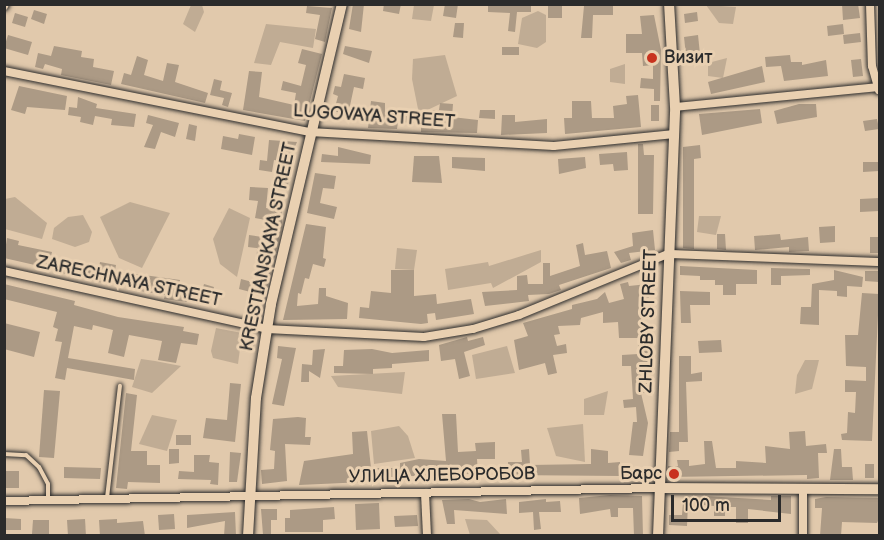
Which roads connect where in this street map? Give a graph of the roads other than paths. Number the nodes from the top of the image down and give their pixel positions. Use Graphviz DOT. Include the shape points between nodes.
graph roads {
  1 [pos="342,4"];
  2 [pos="669,4"];
  3 [pos="870,4"];
  4 [pos="4,71"];
  5 [pos="878,88"];
  6 [pos="675,107"];
  7 [pos="310,132"];
  8 [pos="674,134"];
  9 [pos="668,254"];
  10 [pos="879,262"];
  11 [pos="4,271"];
  12 [pos="267,328"];
  13 [pos="120,386"];
  14 [pos="4,454"];
  15 [pos="659,488"];
  16 [pos="804,489"];
  17 [pos="879,489"];
  18 [pos="425,493"];
  19 [pos="248,497"];
  20 [pos="107,499"];
  21 [pos="48,500"];
  22 [pos="4,501"];
  23 [pos="248,536"];
  24 [pos="427,536"];
  25 [pos="658,536"];
  26 [pos="803,536"];
  1 -- 7 [label="street, KRESTIANSKAYA STREET"];
  2 -- 6 [label="street, ZHLOBY STREET"];
  3 -- 5 [label="street"];
  4 -- 7 [label="street, LUGOVAYA STREET"];
  5 -- 6 [label="street"];
  6 -- 8 [label="street, ZHLOBY STREET"];
  7 -- 8 [label="street, LUGOVAYA STREET" via="554,146"];
  7 -- 12 [label="street, KRESTIANSKAYA STREET"];
  8 -- 9 [label="street, ZHLOBY STREET"];
  9 -- 10 [label="street, ZARECHNAYA STREET"];
  9 -- 12 [label="street, ZARECHNAYA STREET" via="577,294 449,334 424,337"];
  9 -- 15 [label="street, ZHLOBY STREET"];
  11 -- 12 [label="street, ZARECHNAYA STREET"];
  12 -- 19 [label="street, KRESTIANSKAYA STREET"];
  13 -- 20 [label="lane"];
  14 -- 21 [label="lane" via="26,455 39,467 48,484"];
  15 -- 16 [label="street, УЛИЦА ХЛЕБОРОБОВ"];
  15 -- 18 [label="street, УЛИЦА ХЛЕБОРОБОВ"];
  15 -- 25 [label="street, ZHLOBY STREET"];
  16 -- 17 [label="street, УЛИЦА ХЛЕБОРОБОВ"];
  16 -- 26 [label="street"];
  18 -- 19 [label="street, УЛИЦА ХЛЕБОРОБОВ"];
  18 -- 24 [label="street"];
  19 -- 20 [label="street, УЛИЦА ХЛЕБОРОБОВ"];
  19 -- 23 [label="street, KRESTIANSKAYA STREET"];
  20 -- 21 [label="street, УЛИЦА ХЛЕБОРОБОВ"];
  21 -- 22 [label="street, УЛИЦА ХЛЕБОРОБОВ"];
}
